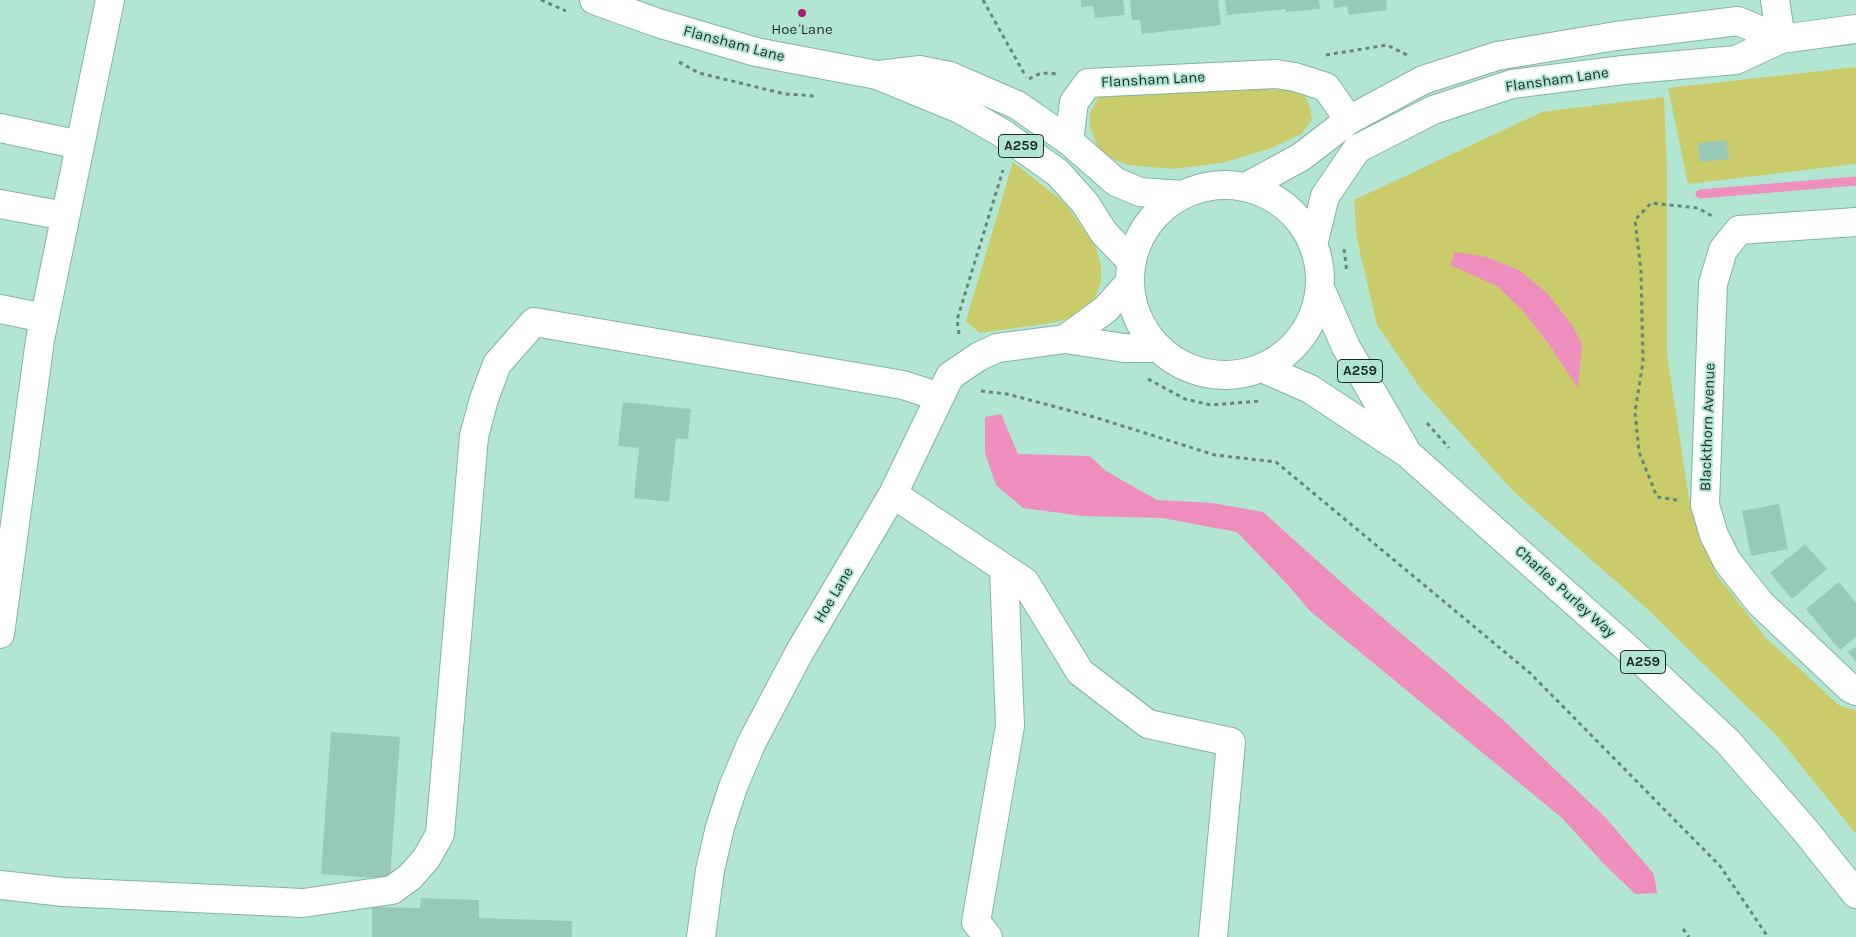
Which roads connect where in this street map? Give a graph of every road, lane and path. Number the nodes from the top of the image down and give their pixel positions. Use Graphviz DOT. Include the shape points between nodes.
graph roads {
  1 [pos="110,0"];
  2 [pos="594,0"];
  3 [pos="983,0"];
  4 [pos="1775,0"];
  5 [pos="1856,29"];
  6 [pos="1781,38"];
  7 [pos="1412,57"];
  8 [pos="877,75"];
  9 [pos="1295,77"];
  10 [pos="1028,80"];
  11 [pos="1349,120"];
  12 [pos="0,128"];
  13 [pos="1069,141"];
  14 [pos="80,145"];
  15 [pos="1004,166"];
  16 [pos="1246,188"];
  17 [pos="1183,195"];
  18 [pos="0,204"];
  19 [pos="65,216"];
  20 [pos="1856,222"];
  21 [pos="1739,230"];
  22 [pos="1313,245"];
  23 [pos="1344,248"];
  24 [pos="1131,272"];
  25 [pos="1347,276"];
  26 [pos="1320,288"];
  27 [pos="0,309"];
  28 [pos="44,318"];
  29 [pos="1065,339"];
  30 [pos="960,340"];
  31 [pos="1158,348"];
  32 [pos="1262,368"];
  33 [pos="1142,376"];
  34 [pos="974,390"];
  35 [pos="940,397"];
  36 [pos="1267,400"];
  37 [pos="1407,453"];
  38 [pos="11,478"];
  39 [pos="893,494"];
  40 [pos="1705,505"];
  41 [pos="1004,569"];
  42 [pos="4,570"];
  43 [pos="0,634"];
  44 [pos="1856,691"];
  45 [pos="0,886"];
  46 [pos="1856,894"];
  47 [pos="1683,929"];
  48 [pos="701,937"];
  49 [pos="988,937"];
  50 [pos="1213,937"];
  51 [pos="1689,937"];
  52 [pos="1768,937"];
  1 -- 14 [label="main road"];
  2 -- 8 [label="main road, Flansham Lane / A259" via="756,52"];
  3 -- 10 [label="path"];
  4 -- 6 [label="main road"];
  5 -- 6 [label="main road, Flansham Lane"];
  6 -- 11 [label="main road, Flansham Lane" via="1738,21 1616,36 1497,56 1423,80"];
  6 -- 22 [label="main road, Flansham Lane" via="1736,60 1512,84 1433,110 1357,150 1325,196"];
  7 -- 9 [label="path" via="1387,45 1328,54"];
  8 -- 13 [label="main road, Flansham Lane / A259" via="920,70 950,76 1017,105"];
  8 -- 24 [label="main road, Flansham Lane / A259" via="960,109 1002,132 1058,173 1085,203"];
  9 -- 11 [label="main road, Flansham Lane" via="1326,87"];
  9 -- 13 [label="main road, Flansham Lane" via="1276,74 1088,83 1074,102"];
  11 -- 16 [label="main road, Flansham Lane" via="1302,158"];
  12 -- 14 [label="main road"];
  13 -- 17 [label="main road, Flansham Lane / A259" via="1116,182 1140,192"];
  14 -- 19 [label="main road"];
  15 -- 30 [label="path" via="957,320"];
  16 -- 17 [label="main road" via="1225,185"];
  16 -- 22 [label="main road" via="1267,195 1287,208"];
  17 -- 24 [label="main road" via="1160,212 1142,234"];
  18 -- 19 [label="main road"];
  19 -- 28 [label="main road"];
  20 -- 21 [label="main road"];
  21 -- 40 [label="main road, Blackthorn Avenue" via="1723,250 1713,284"];
  21 -- 40 [label="path" via="1698,208 1651,203 1636,220 1643,362 1635,412 1639,452 1657,497"];
  22 -- 26 [label="main road"];
  23 -- 25 [label="path"];
  24 -- 29 [label="main road, Hoe Lane" via="1106,309"];
  24 -- 31 [label="main road" via="1134,306 1143,329"];
  26 -- 32 [label="main road" via="1314,313 1302,336 1284,355"];
  26 -- 37 [label="main road, Charles Purley Way / A259" via="1346,347"];
  27 -- 28 [label="main road"];
  28 -- 38 [label="main road"];
  29 -- 31 [label="main road, Hoe Lane" via="1124,348"];
  29 -- 35 [label="main road, Hoe Lane" via="997,348 950,376"];
  31 -- 32 [label="main road" via="1181,365 1207,374 1235,375"];
  32 -- 37 [label="main road, Charles Purley Way / A259" via="1310,389"];
  33 -- 36 [label="path" via="1184,399 1211,404"];
  34 -- 52 [label="path" via="1007,394 1215,455 1276,462 1530,673 1720,866"];
  35 -- 39 [label="main road, Hoe Lane"];
  35 -- 45 [label="main road" via="902,385 534,322 497,364 474,436 440,834 426,859 410,877 392,890 304,903"];
  37 -- 46 [label="main road, Charles Purley Way / A259" via="1728,742"];
  38 -- 42 [label="main road"];
  39 -- 41 [label="main road"];
  39 -- 48 [label="main road, Hoe Lane" via="800,653 748,751 720,828 710,870"];
  40 -- 44 [label="main road, Blackthorn Avenue" via="1727,561 1760,603"];
  41 -- 49 [label="main road" via="1010,726 976,922"];
  41 -- 50 [label="main road" via="1025,582 1080,672 1148,724 1230,742"];
  42 -- 43 [label="main road"];
  47 -- 51 [label="path"];
}
